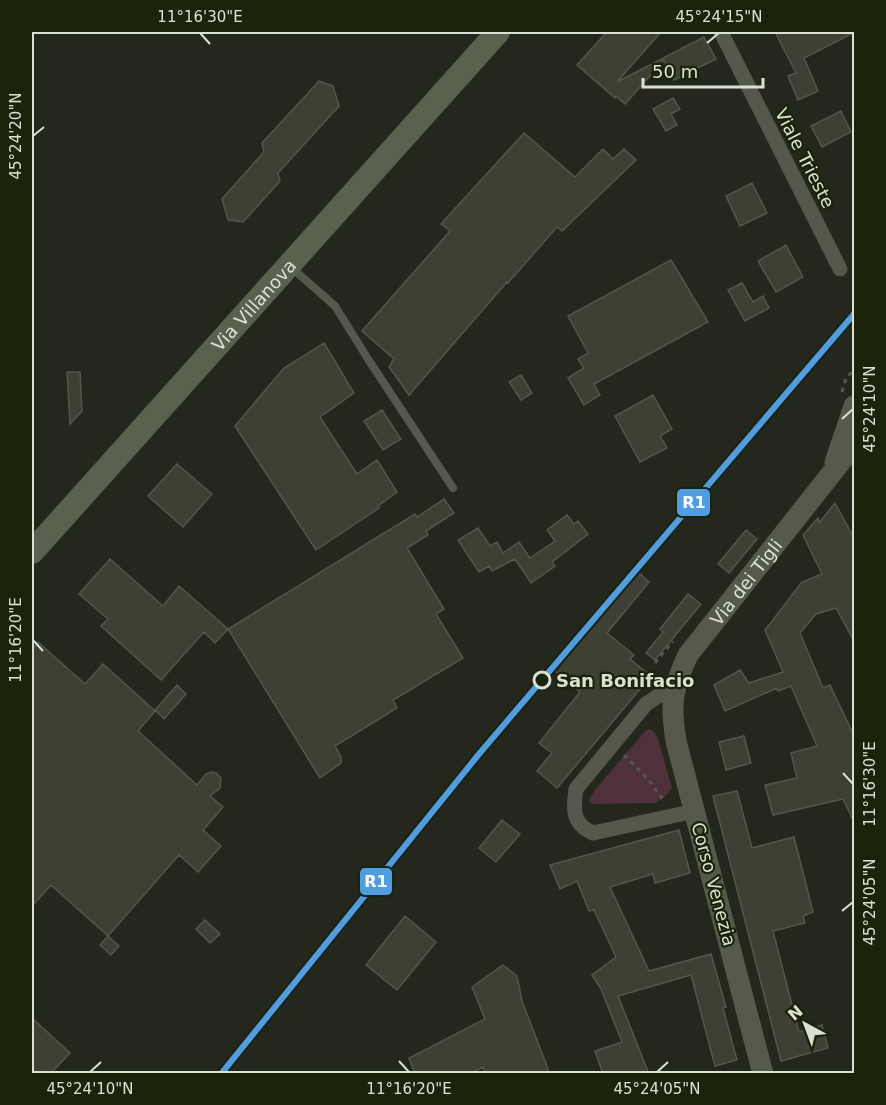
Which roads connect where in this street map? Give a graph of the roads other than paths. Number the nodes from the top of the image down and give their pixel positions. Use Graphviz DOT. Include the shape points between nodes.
graph roads {
  1 [pos="498,32"];
  2 [pos="721,32"];
  3 [pos="289,266"];
  4 [pos="840,269"];
  5 [pos="851,402"];
  6 [pos="855,445"];
  7 [pos="830,477"];
  8 [pos="453,488"];
  9 [pos="32,552"];
  10 [pos="673,693"];
  11 [pos="695,810"];
  12 [pos="763,1074"];
  1 -- 3 [label="main road"];
  2 -- 4 [label="street, Viale Trieste"];
  3 -- 8 [label="lane, Via Villanova" via="335,306"];
  3 -- 9 [label="main road, Via Villanova"];
  5 -- 7 [label="street, Via dei Tigli"];
  6 -- 7 [label="street, Via dei Tigli"];
  7 -- 10 [label="street, Via dei Tigli" via="688,655"];
  10 -- 11 [label="street, Corso Venezia" via="676,741"];
  10 -- 11 [label="street" via="646,704 576,789 575,816 582,828 593,832"];
  11 -- 12 [label="street, Corso Venezia"];
}
